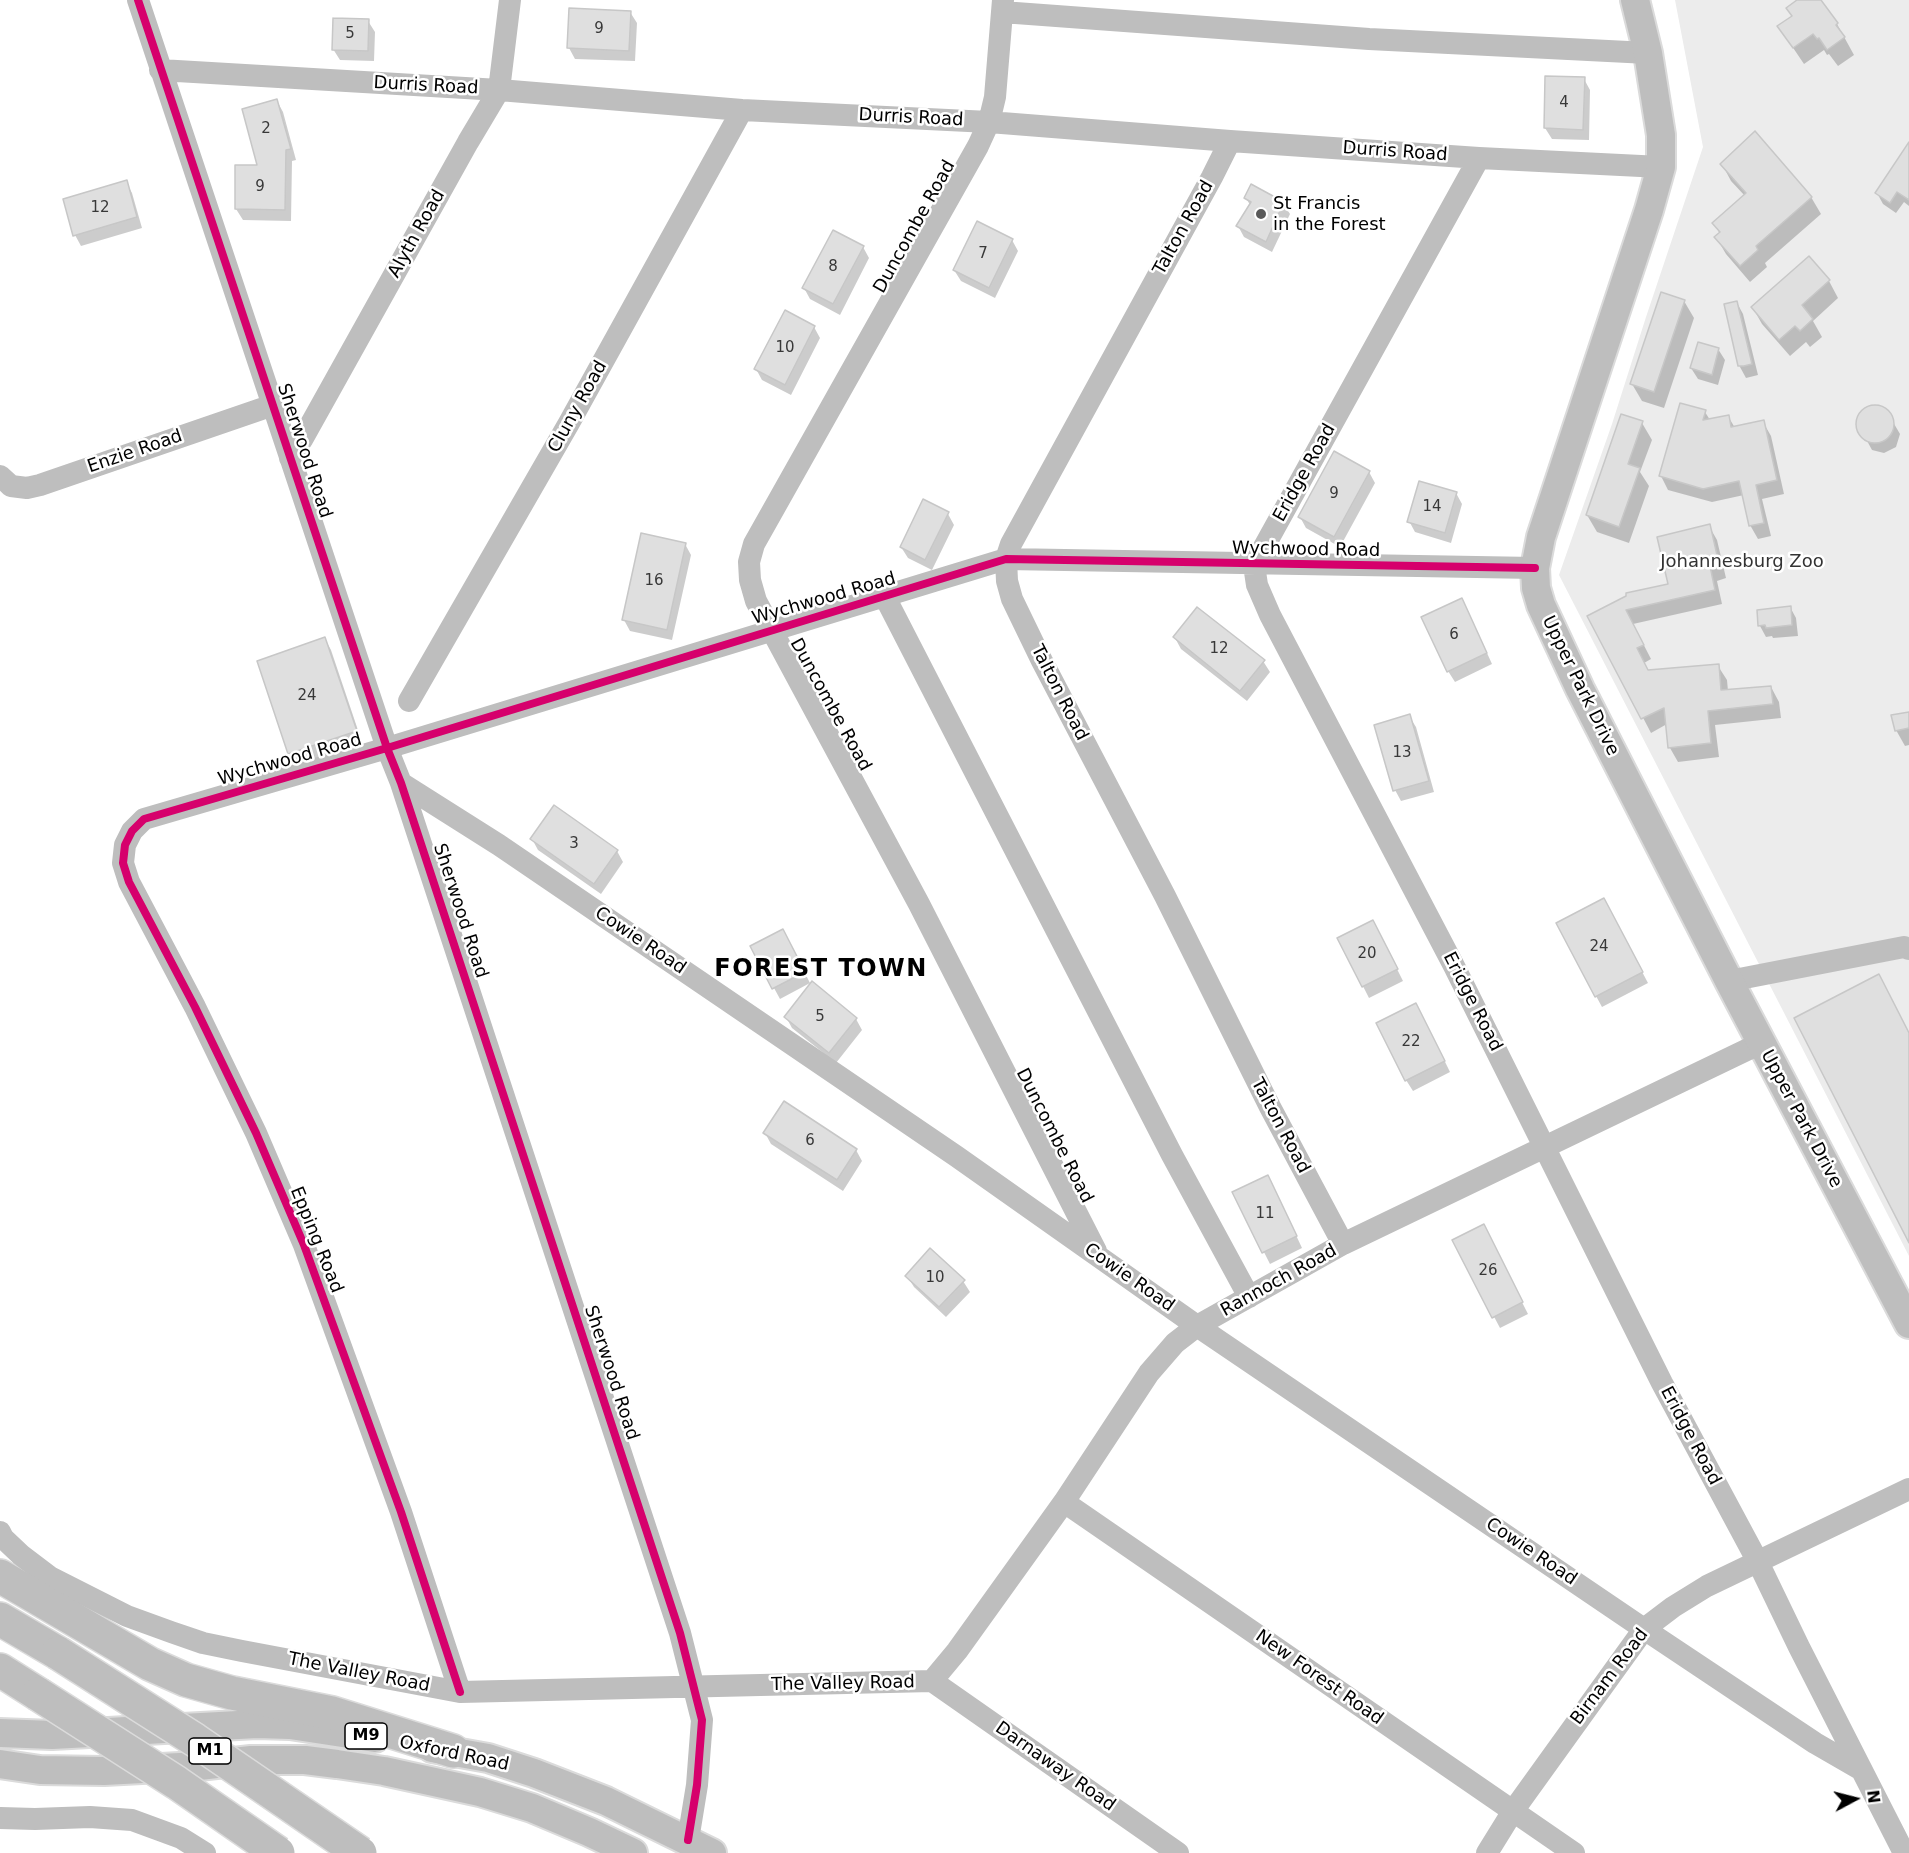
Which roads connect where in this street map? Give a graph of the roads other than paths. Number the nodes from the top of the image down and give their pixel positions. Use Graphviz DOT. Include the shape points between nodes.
graph roads {
  1 [pos="138,0"];
  2 [pos="510,0"];
  3 [pos="1635,0"];
  4 [pos="1003,6"];
  5 [pos="1648,53"];
  6 [pos="160,70"];
  7 [pos="499,90"];
  8 [pos="742,110"];
  9 [pos="989,122"];
  10 [pos="1230,141"];
  11 [pos="1479,158"];
  12 [pos="1661,167"];
  13 [pos="273,405"];
  14 [pos="290,458"];
  15 [pos="0,476"];
  16 [pos="1006,559"];
  17 [pos="1254,565"];
  18 [pos="1535,568"];
  19 [pos="885,597"];
  20 [pos="772,630"];
  21 [pos="409,701"];
  22 [pos="387,748"];
  23 [pos="401,783"];
  24 [pos="144,819"];
  25 [pos="1909,950"];
  26 [pos="1729,981"];
  27 [pos="1761,1043"];
  28 [pos="1545,1149"];
  29 [pos="1343,1244"];
  30 [pos="1098,1255"];
  31 [pos="1249,1297"];
  32 [pos="1909,1324"];
  33 [pos="1197,1326"];
  34 [pos="1909,1489"];
  35 [pos="1064,1502"];
  36 [pos="0,1532"];
  37 [pos="1758,1562"];
  38 [pos="0,1576"];
  39 [pos="0,1619"];
  40 [pos="1644,1629"];
  41 [pos="0,1670"];
  42 [pos="932,1681"];
  43 [pos="695,1687"];
  44 [pos="460,1692"];
  45 [pos="0,1733"];
  46 [pos="453,1751"];
  47 [pos="0,1764"];
  48 [pos="1860,1769"];
  49 [pos="1513,1811"];
  50 [pos="0,1818"];
  51 [pos="34,1820"];
  52 [pos="0,1831"];
  53 [pos="700,1847"];
  54 [pos="205,1853"];
  55 [pos="278,1853"];
  56 [pos="360,1853"];
  57 [pos="633,1853"];
  58 [pos="1178,1853"];
  59 [pos="1487,1853"];
  60 [pos="1574,1853"];
  61 [pos="1904,1853"];
  1 -- 6 [label="street, Sherwood Road"];
  2 -- 7 [label="street, Alyth Road"];
  3 -- 5 [label="main road, Upper Park Drive"];
  4 -- 5 [label="street" via="1381,40"];
  4 -- 9 [label="street, Duncombe Road"];
  5 -- 12 [label="main road, Upper Park Drive" via="1661,135"];
  6 -- 7 [label="street, Durris Road"];
  6 -- 13 [label="street, Sherwood Road"];
  7 -- 8 [label="street, Durris Road"];
  7 -- 14 [label="street, Alyth Road"];
  8 -- 9 [label="street, Durris Road"];
  8 -- 21 [label="street, Cluny Road"];
  9 -- 10 [label="street, Durris Road"];
  9 -- 20 [label="street, Duncombe Road" via="754,544 750,580 756,602"];
  10 -- 11 [label="street, Durris Road"];
  10 -- 16 [label="street, Talton Road" via="1028,511"];
  11 -- 12 [label="street, Durris Road"];
  11 -- 17 [label="street, Eridge Road"];
  12 -- 18 [label="main road, Upper Park Drive" via="1541,537"];
  13 -- 14 [label="street, Sherwood Road"];
  13 -- 15 [label="street, Enzie Road" via="40,485 11,486"];
  14 -- 22 [label="street, Sherwood Road"];
  16 -- 17 [label="street, Wychwood Road"];
  16 -- 19 [label="street, Wychwood Road"];
  16 -- 29 [label="street, Talton Road" via="1011,599"];
  17 -- 18 [label="street, Wychwood Road"];
  17 -- 28 [label="street, Eridge Road" via="1257,585 1270,615"];
  18 -- 26 [label="main road, Upper Park Drive" via="1541,605 1580,690"];
  19 -- 20 [label="street, Wychwood Road"];
  19 -- 31 [label="street"];
  20 -- 22 [label="street, Wychwood Road"];
  20 -- 30 [label="street, Duncombe Road" via="920,904"];
  22 -- 23 [label="street, Sherwood Road"];
  22 -- 24 [label="street, Wychwood Road"];
  23 -- 30 [label="street, Cowie Road" via="509,851"];
  23 -- 43 [label="street, Sherwood Road"];
  24 -- 44 [label="street, Epping Road" via="125,845 123,863 129,882 256,1133 304,1245 401,1512"];
  25 -- 26 [label="street" via="1904,947"];
  26 -- 27 [label="main road, Upper Park Drive"];
  27 -- 28 [label="street, Rannoch Road"];
  27 -- 32 [label="main road, Upper Park Drive"];
  28 -- 29 [label="street, Rannoch Road"];
  28 -- 37 [label="street, Eridge Road" via="1662,1383"];
  29 -- 31 [label="street, Rannoch Road"];
  30 -- 33 [label="street, Cowie Road"];
  31 -- 33 [label="street, Rannoch Road"];
  33 -- 35 [label="street, Rannoch Road" via="1175,1343 1149,1373"];
  33 -- 40 [label="street, Cowie Road"];
  34 -- 37 [label="street, Birnam Road"];
  35 -- 42 [label="street, Rannoch Road"];
  35 -- 49 [label="street, New Forest Road"];
  36 -- 44 [label="street, The Valley Road" via="21,1555 50,1577 127,1616 171,1632 203,1643"];
  37 -- 40 [label="street, Birnam Road" via="1707,1586"];
  37 -- 48 [label="street, Eridge Road"];
  38 -- 46 [label="highway" via="124,1650 186,1680 332,1713"];
  39 -- 56 [label="highway, M1, bridge" via="195,1740"];
  40 -- 48 [label="street, Cowie Road"];
  40 -- 49 [label="street, Birnam Road"];
  41 -- 55 [label="highway, M1, bridge"];
  42 -- 43 [label="street, The Valley Road"];
  42 -- 58 [label="street, Darnaway Road"];
  43 -- 44 [label="street, The Valley Road"];
  43 -- 53 [label="street, Sherwood Road" via="702,1720"];
  45 -- 46 [label="main road, Oxford Road / M9" via="52,1735 290,1725"];
  46 -- 53 [label="main road, Oxford Road / M9" via="534,1773 606,1801"];
  47 -- 57 [label="main road, Oxford Road / M9" via="40,1770 104,1771 262,1760 337,1764 480,1792 532,1808"];
  48 -- 61 [label="street, Eridge Road"];
  49 -- 59 [label="street, Birnam Road"];
  49 -- 60 [label="street, New Forest Road"];
  50 -- 51 [label="street"];
  51 -- 52 [label="street"];
  51 -- 54 [label="street" via="132,1820 181,1838"];
}
